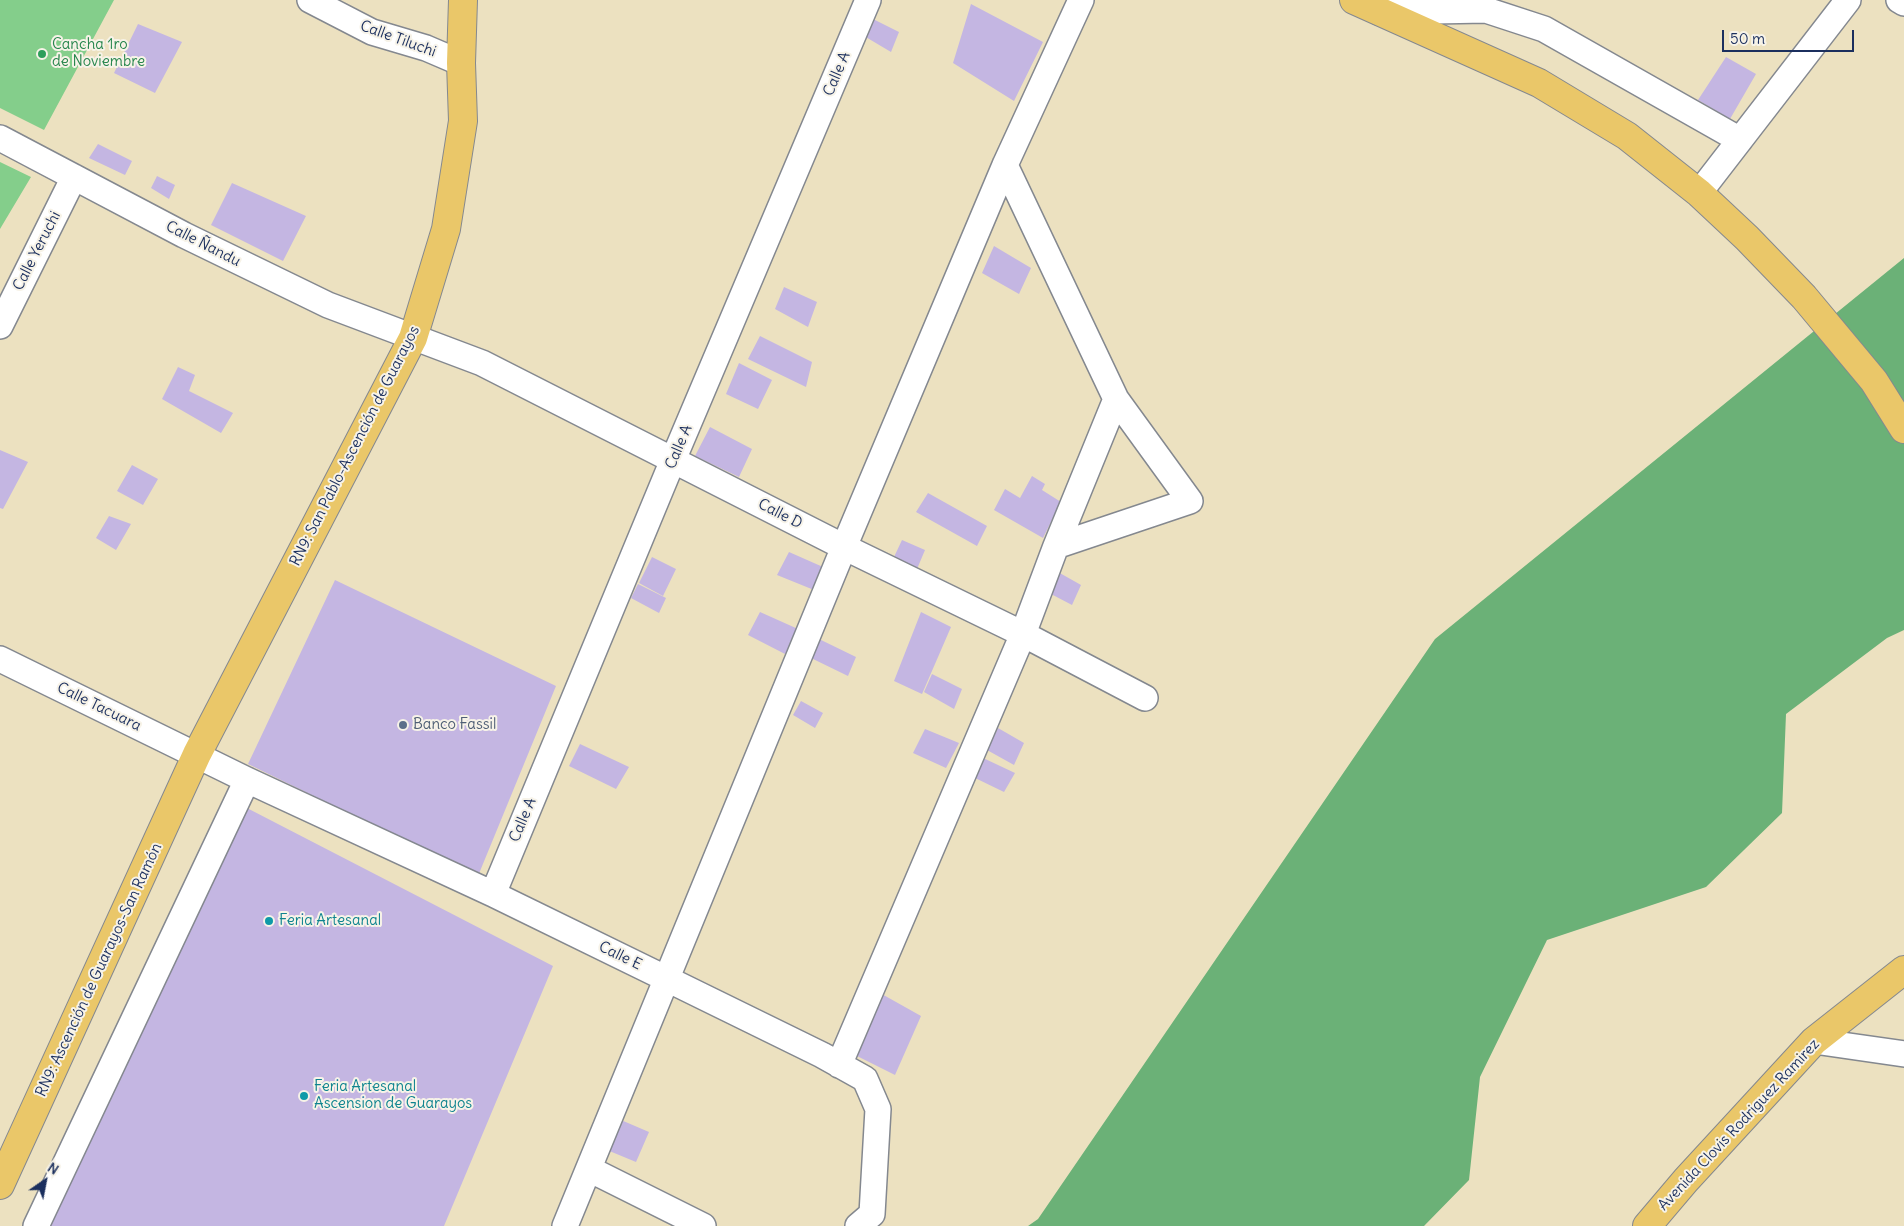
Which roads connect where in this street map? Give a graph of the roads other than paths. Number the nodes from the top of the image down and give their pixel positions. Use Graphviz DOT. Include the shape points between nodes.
graph roads {
  1 [pos="310,0"];
  2 [pos="463,0"];
  3 [pos="868,0"];
  4 [pos="1081,0"];
  5 [pos="1848,0"];
  6 [pos="1899,0"];
  7 [pos="1904,3"];
  8 [pos="1371,4"];
  9 [pos="460,63"];
  10 [pos="0,138"];
  11 [pos="1740,140"];
  12 [pos="1004,165"];
  13 [pos="74,177"];
  14 [pos="1699,194"];
  15 [pos="0,326"];
  16 [pos="413,338"];
  17 [pos="1116,399"];
  18 [pos="1904,429"];
  19 [pos="673,460"];
  20 [pos="844,546"];
  21 [pos="1056,546"];
  22 [pos="1023,634"];
  23 [pos="0,660"];
  24 [pos="1145,698"];
  25 [pos="197,754"];
  26 [pos="247,780"];
  27 [pos="492,894"];
  28 [pos="1904,970"];
  29 [pos="667,979"];
  30 [pos="1814,1041"];
  31 [pos="1904,1054"];
  32 [pos="839,1065"];
  33 [pos="589,1169"];
  34 [pos="0,1185"];
  35 [pos="865,1220"];
  36 [pos="36,1226"];
  37 [pos="565,1226"];
  38 [pos="703,1226"];
  39 [pos="1647,1226"];
  1 -- 9 [label="street, Calle Tiluchi" via="372,32 426,48"];
  2 -- 9 [label="main road, RN9: San Pablo-Ascención de Guarayos"];
  3 -- 19 [label="street, Calle A"];
  4 -- 12 [label="street"];
  5 -- 11 [label="street"];
  6 -- 7 [label="street"];
  8 -- 11 [label="street" via="1486,10 1544,29"];
  8 -- 14 [label="main road" via="1539,83 1627,136"];
  9 -- 16 [label="main road, RN9: San Pablo-Ascención de Guarayos" via="463,120 446,229"];
  10 -- 13 [label="street, Calle Ñandu"];
  11 -- 14 [label="street"];
  12 -- 17 [label="street"];
  12 -- 20 [label="street"];
  13 -- 15 [label="street, Calle Yeruchi"];
  13 -- 16 [label="street, Calle Ñandu" via="244,265"];
  14 -- 18 [label="main road" via="1804,297 1874,381"];
  16 -- 19 [label="street, Calle D" via="482,363"];
  16 -- 25 [label="main road, RN9: San Pablo-Ascención de Guarayos"];
  17 -- 21 [label="street"];
  17 -- 21 [label="street" via="1190,501"];
  19 -- 20 [label="street, Calle D"];
  19 -- 27 [label="street, Calle A"];
  20 -- 22 [label="street, Calle D"];
  20 -- 29 [label="street"];
  21 -- 22 [label="street"];
  22 -- 24 [label="street, Calle D"];
  22 -- 32 [label="street"];
  23 -- 25 [label="street, Calle Tacuara"];
  25 -- 26 [label="street, Calle Tacuara"];
  25 -- 34 [label="main road, RN9: Ascención de Guarayos-San Ramón"];
  26 -- 27 [label="street, Calle E"];
  26 -- 36 [label="street"];
  27 -- 29 [label="street, Calle E"];
  28 -- 30 [label="main road, Avenida Clovis Rodriguez Ramirez"];
  29 -- 32 [label="street, Calle E"];
  29 -- 33 [label="street"];
  30 -- 31 [label="street"];
  30 -- 39 [label="main road, Avenida Clovis Rodriguez Ramirez"];
  32 -- 35 [label="street, Calle E" via="865,1080 878,1109"];
  33 -- 37 [label="street"];
  33 -- 38 [label="street"];
}
